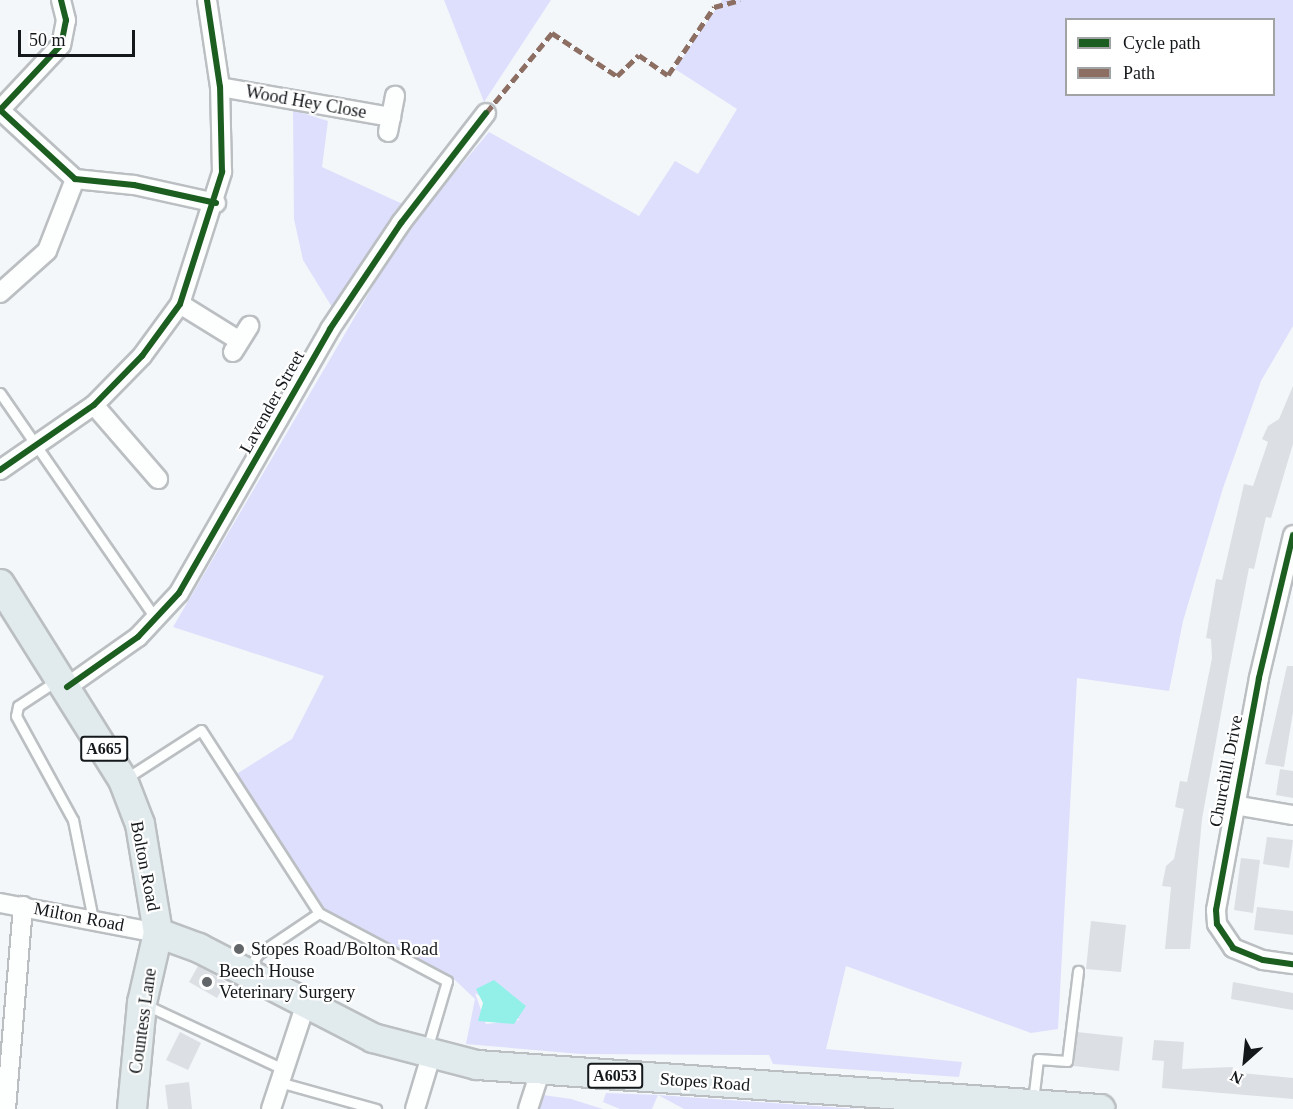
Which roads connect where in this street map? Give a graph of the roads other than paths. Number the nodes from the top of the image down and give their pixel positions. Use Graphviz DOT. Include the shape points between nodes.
graph roads {
  1 [pos="61,0"];
  2 [pos="207,0"];
  3 [pos="220,87"];
  4 [pos="394,96"];
  5 [pos="0,110"];
  6 [pos="486,113"];
  7 [pos="75,179"];
  8 [pos="216,203"];
  9 [pos="0,293"];
  10 [pos="180,304"];
  11 [pos="241,340"];
  12 [pos="0,393"];
  13 [pos="94,405"];
  14 [pos="36,447"];
  15 [pos="155,468"];
  16 [pos="0,470"];
  17 [pos="1293,536"];
  18 [pos="0,584"];
  19 [pos="156,619"];
  20 [pos="64,683"];
  21 [pos="123,780"];
  22 [pos="1234,805"];
  23 [pos="1293,815"];
  24 [pos="0,903"];
  25 [pos="23,906"];
  26 [pos="319,913"];
  27 [pos="93,919"];
  28 [pos="158,933"];
  29 [pos="1293,964"];
  30 [pos="1078,971"];
  31 [pos="245,973"];
  32 [pos="142,1003"];
  33 [pos="305,1006"];
  34 [pos="428,1055"];
  35 [pos="540,1072"];
  36 [pos="281,1075"];
  37 [pos="1033,1103"];
  38 [pos="6,1109"];
  39 [pos="132,1109"];
  40 [pos="271,1109"];
  41 [pos="375,1109"];
  42 [pos="415,1109"];
  43 [pos="528,1109"];
  44 [pos="1100,1109"];
  1 -- 5 [label="street" via="66,20 60,45"];
  2 -- 3 [label="street"];
  3 -- 4 [label="street, Wood Hey Close" via="390,125"];
  3 -- 8 [label="street" via="224,137"];
  5 -- 7 [label="street"];
  6 -- 19 [label="street, Lavender Street" via="401,223 330,329 204,558"];
  7 -- 8 [label="street" via="134,185"];
  7 -- 9 [label="street" via="47,251"];
  8 -- 10 [label="street"];
  10 -- 11 [label="street"];
  10 -- 13 [label="street" via="142,356"];
  12 -- 14 [label="lane"];
  13 -- 14 [label="street"];
  13 -- 15 [label="street"];
  14 -- 16 [label="street"];
  14 -- 19 [label="lane"];
  17 -- 22 [label="street, Churchill Drive"];
  18 -- 20 [label="main road, Bolton Road / A665"];
  19 -- 20 [label="street, Lavender Street"];
  20 -- 21 [label="main road, Bolton Road / A665"];
  20 -- 27 [label="lane" via="16,710 73,820"];
  21 -- 26 [label="lane" via="201,730"];
  21 -- 28 [label="main road, Bolton Road / A665" via="140,824"];
  22 -- 23 [label="street"];
  22 -- 29 [label="street, Churchill Drive" via="1217,924 1223,938 1245,956"];
  24 -- 25 [label="street, Milton Road"];
  25 -- 27 [label="street, Milton Road"];
  25 -- 38 [label="street"];
  26 -- 31 [label="lane" via="258,954"];
  26 -- 34 [label="lane" via="447,981"];
  27 -- 28 [label="street, Milton Road"];
  28 -- 31 [label="main road, Stopes Road / A6053"];
  28 -- 32 [label="main road, Countess Lane / A665"];
  30 -- 37 [label="lane" via="1067,1061 1038,1059"];
  31 -- 33 [label="main road, Stopes Road / A6053"];
  32 -- 36 [label="lane"];
  32 -- 39 [label="main road, Countess Lane / A665"];
  33 -- 34 [label="main road, Stopes Road / A6053"];
  33 -- 36 [label="street"];
  34 -- 35 [label="main road, Stopes Road / A6053"];
  34 -- 42 [label="street"];
  35 -- 37 [label="main road, Stopes Road / A6053"];
  35 -- 43 [label="street"];
  36 -- 40 [label="street"];
  36 -- 41 [label="lane"];
  37 -- 44 [label="main road, Stopes Road / A6053"];
}
